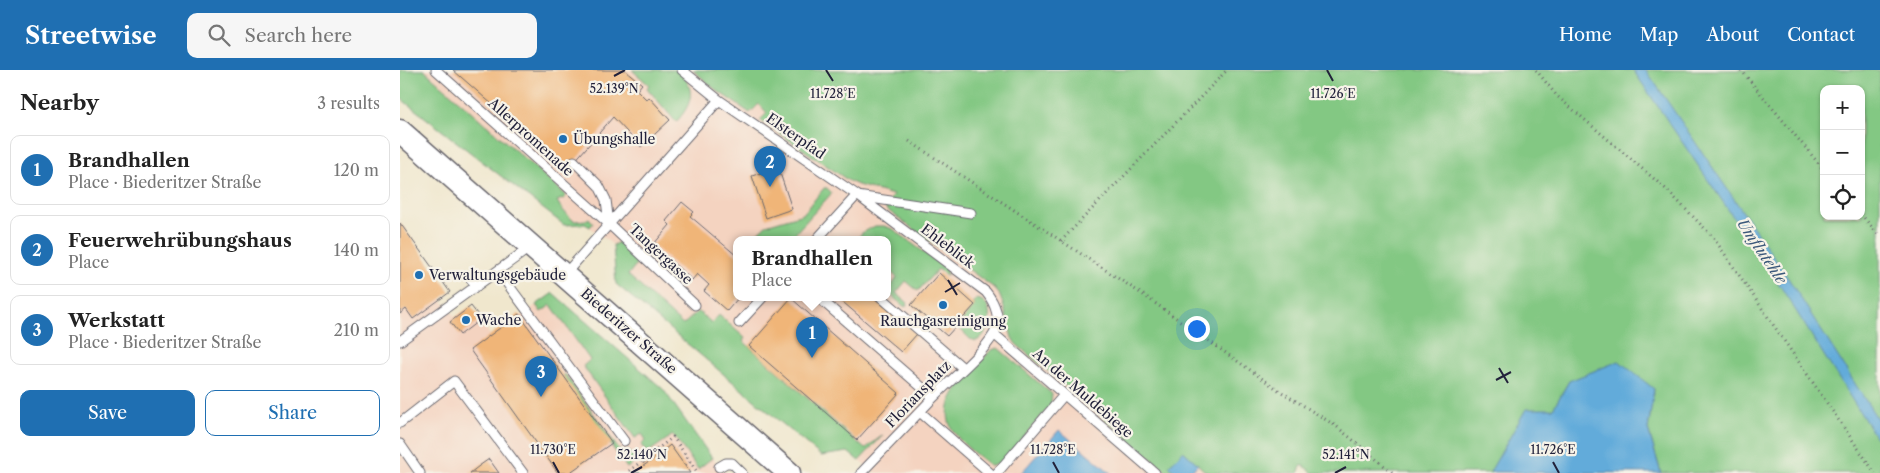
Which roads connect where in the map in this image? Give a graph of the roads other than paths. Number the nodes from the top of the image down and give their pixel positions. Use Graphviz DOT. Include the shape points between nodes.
graph roads {
  1 [pos="436,70"];
  2 [pos="682,70"];
  3 [pos="719,100"];
  4 [pos="400,131"];
  5 [pos="574,161"];
  6 [pos="857,196"];
  7 [pos="971,213"];
  8 [pos="609,224"];
  9 [pos="819,236"];
  10 [pos="532,246"];
  11 [pos="498,271"];
  12 [pos="564,274"];
  13 [pos="470,278"];
  14 [pos="477,286"];
  15 [pos="759,301"];
  16 [pos="823,301"];
  17 [pos="886,301"];
  18 [pos="695,305"];
  19 [pos="739,323"];
  20 [pos="994,334"];
  21 [pos="400,341"];
  22 [pos="963,368"];
  23 [pos="1064,395"];
  24 [pos="933,398"];
  25 [pos="920,412"];
  26 [pos="400,423"];
  27 [pos="624,441"];
  28 [pos="400,444"];
  29 [pos="719,467"];
  30 [pos="420,473"];
  31 [pos="523,473"];
  32 [pos="742,473"];
  33 [pos="789,473"];
  34 [pos="861,473"];
  35 [pos="990,473"];
  36 [pos="996,473"];
  37 [pos="1155,473"];
  1 -- 8 [label="lane, Allerpromenade"];
  2 -- 3 [label="lane, Elsterpfad"];
  3 -- 6 [label="lane, Elsterpfad"];
  3 -- 8 [label="lane"];
  4 -- 10 [label="street, Biederitzer Straße"];
  5 -- 8 [label="lane" via="599,186 606,200"];
  6 -- 7 [label="lane"];
  6 -- 9 [label="lane"];
  6 -- 20 [label="lane, Ehleblick" via="986,292 996,310 998,322"];
  8 -- 12 [label="lane"];
  8 -- 18 [label="lane, Tangergasse"];
  10 -- 11 [label="lane"];
  10 -- 12 [label="street, Biederitzer Straße"];
  11 -- 14 [label="lane"];
  11 -- 27 [label="lane"];
  12 -- 33 [label="street, Biederitzer Straße"];
  13 -- 14 [label="lane"];
  14 -- 21 [label="lane"];
  15 -- 19 [label="lane"];
  16 -- 24 [label="lane"];
  17 -- 22 [label="lane"];
  20 -- 22 [label="lane, Floriansplatz"];
  20 -- 23 [label="lane, An der Muldebiege"];
  22 -- 24 [label="lane, Floriansplatz"];
  23 -- 36 [label="lane"];
  23 -- 37 [label="lane, An der Muldebiege"];
  24 -- 25 [label="lane, Floriansplatz"];
  25 -- 34 [label="lane, Floriansplatz"];
  25 -- 35 [label="lane"];
  26 -- 31 [label="lane" via="454,381"];
  28 -- 30 [label="lane"];
  29 -- 32 [label="lane" via="732,463"];
}
